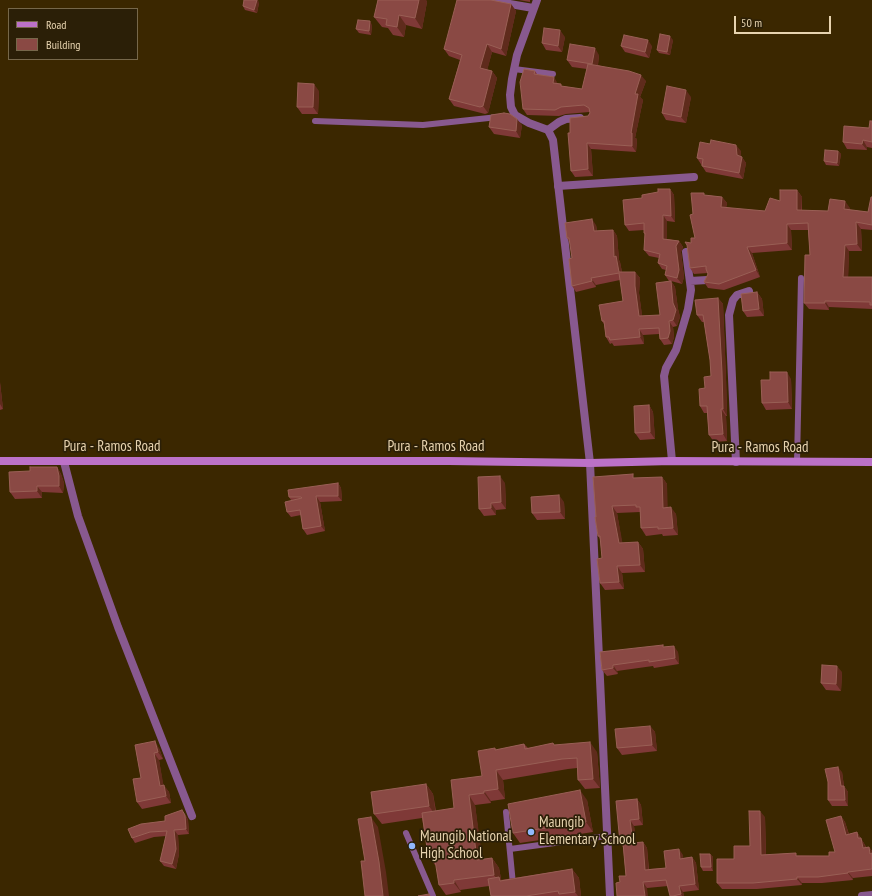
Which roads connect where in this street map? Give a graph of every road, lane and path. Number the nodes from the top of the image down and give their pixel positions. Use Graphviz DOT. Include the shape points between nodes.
graph roads {
  1 [pos="487,0"];
  2 [pos="537,0"];
  3 [pos="533,8"];
  4 [pos="514,69"];
  5 [pos="554,74"];
  6 [pos="515,115"];
  7 [pos="589,117"];
  8 [pos="315,121"];
  9 [pos="548,130"];
  10 [pos="694,177"];
  11 [pos="558,186"];
  12 [pos="686,252"];
  13 [pos="801,278"];
  14 [pos="707,280"];
  15 [pos="690,281"];
  16 [pos="749,291"];
  17 [pos="0,461"];
  18 [pos="672,461"];
  19 [pos="797,461"];
  20 [pos="64,462"];
  21 [pos="736,462"];
  22 [pos="872,462"];
  23 [pos="590,463"];
  24 [pos="506,812"];
  25 [pos="192,816"];
  26 [pos="406,833"];
  27 [pos="607,836"];
  28 [pos="510,849"];
  29 [pos="513,884"];
  30 [pos="872,895"];
  31 [pos="434,896"];
  32 [pos="610,896"];
  33 [pos="862,896"];
  1 -- 3 [label="street"];
  2 -- 3 [label="street"];
  3 -- 4 [label="street"];
  4 -- 5 [label="lane"];
  4 -- 6 [label="street" via="510,95"];
  6 -- 8 [label="lane" via="424,125"];
  6 -- 9 [label="street"];
  7 -- 9 [label="street" via="566,119"];
  9 -- 11 [label="street" via="553,140"];
  10 -- 11 [label="street"];
  11 -- 23 [label="street"];
  12 -- 15 [label="street"];
  13 -- 19 [label="lane"];
  14 -- 15 [label="street"];
  15 -- 18 [label="street" via="688,309 676,350 664,376"];
  16 -- 21 [label="street" via="737,295 729,315"];
  17 -- 20 [label="main road, Pura - Ramos Road"];
  18 -- 21 [label="main road, Pura - Ramos Road"];
  18 -- 23 [label="main road, Pura - Ramos Road"];
  19 -- 21 [label="main road, Pura - Ramos Road"];
  19 -- 22 [label="main road, Pura - Ramos Road"];
  20 -- 23 [label="main road, Pura - Ramos Road"];
  20 -- 25 [label="street" via="78,516 107,598"];
  23 -- 27 [label="street"];
  24 -- 28 [label="lane"];
  26 -- 31 [label="lane"];
  27 -- 28 [label="lane"];
  27 -- 32 [label="street"];
  28 -- 29 [label="lane"];
  30 -- 33 [label="street"];
}
